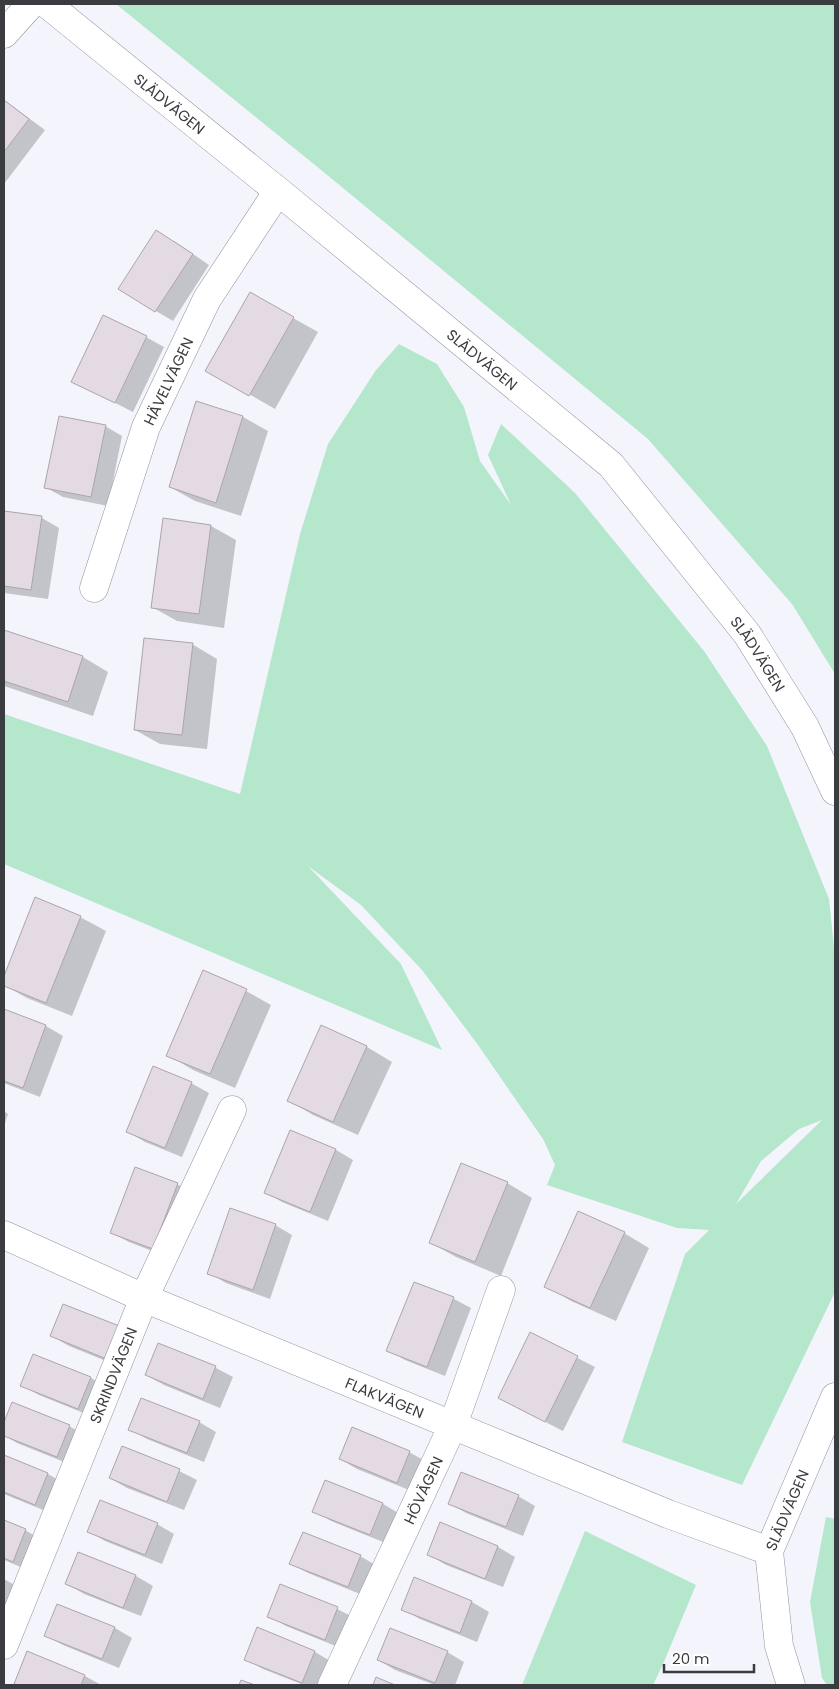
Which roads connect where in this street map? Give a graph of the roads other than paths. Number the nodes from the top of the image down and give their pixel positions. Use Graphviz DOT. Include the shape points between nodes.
graph roads {
  1 [pos="31,4"];
  2 [pos="47,4"];
  3 [pos="4,34"];
  4 [pos="278,191"];
  5 [pos="94,588"];
  6 [pos="835,791"];
  7 [pos="232,1110"];
  8 [pos="4,1235"];
  9 [pos="501,1290"];
  10 [pos="144,1298"];
  11 [pos="835,1397"];
  12 [pos="454,1425"];
  13 [pos="769,1551"];
  14 [pos="4,1644"];
  15 [pos="332,1685"];
  16 [pos="790,1685"];
  1 -- 3 [label="street"];
  2 -- 4 [label="street, SLÄDVÄGEN"];
  4 -- 5 [label="street, HÄVELVÄGEN" via="207,299 146,427"];
  4 -- 6 [label="street, SLÄDVÄGEN" via="611,465 747,634 805,727"];
  7 -- 10 [label="street, SKRINDVÄGEN"];
  8 -- 10 [label="street, FLAKVÄGEN"];
  9 -- 12 [label="street, HÖVÄGEN"];
  10 -- 12 [label="street, FLAKVÄGEN"];
  10 -- 14 [label="street, SKRINDVÄGEN"];
  11 -- 13 [label="street, SLÄDVÄGEN"];
  12 -- 13 [label="street, FLAKVÄGEN" via="668,1514"];
  12 -- 15 [label="street, HÖVÄGEN"];
  13 -- 16 [label="street, SLÄDVÄGEN" via="779,1646"];
}
